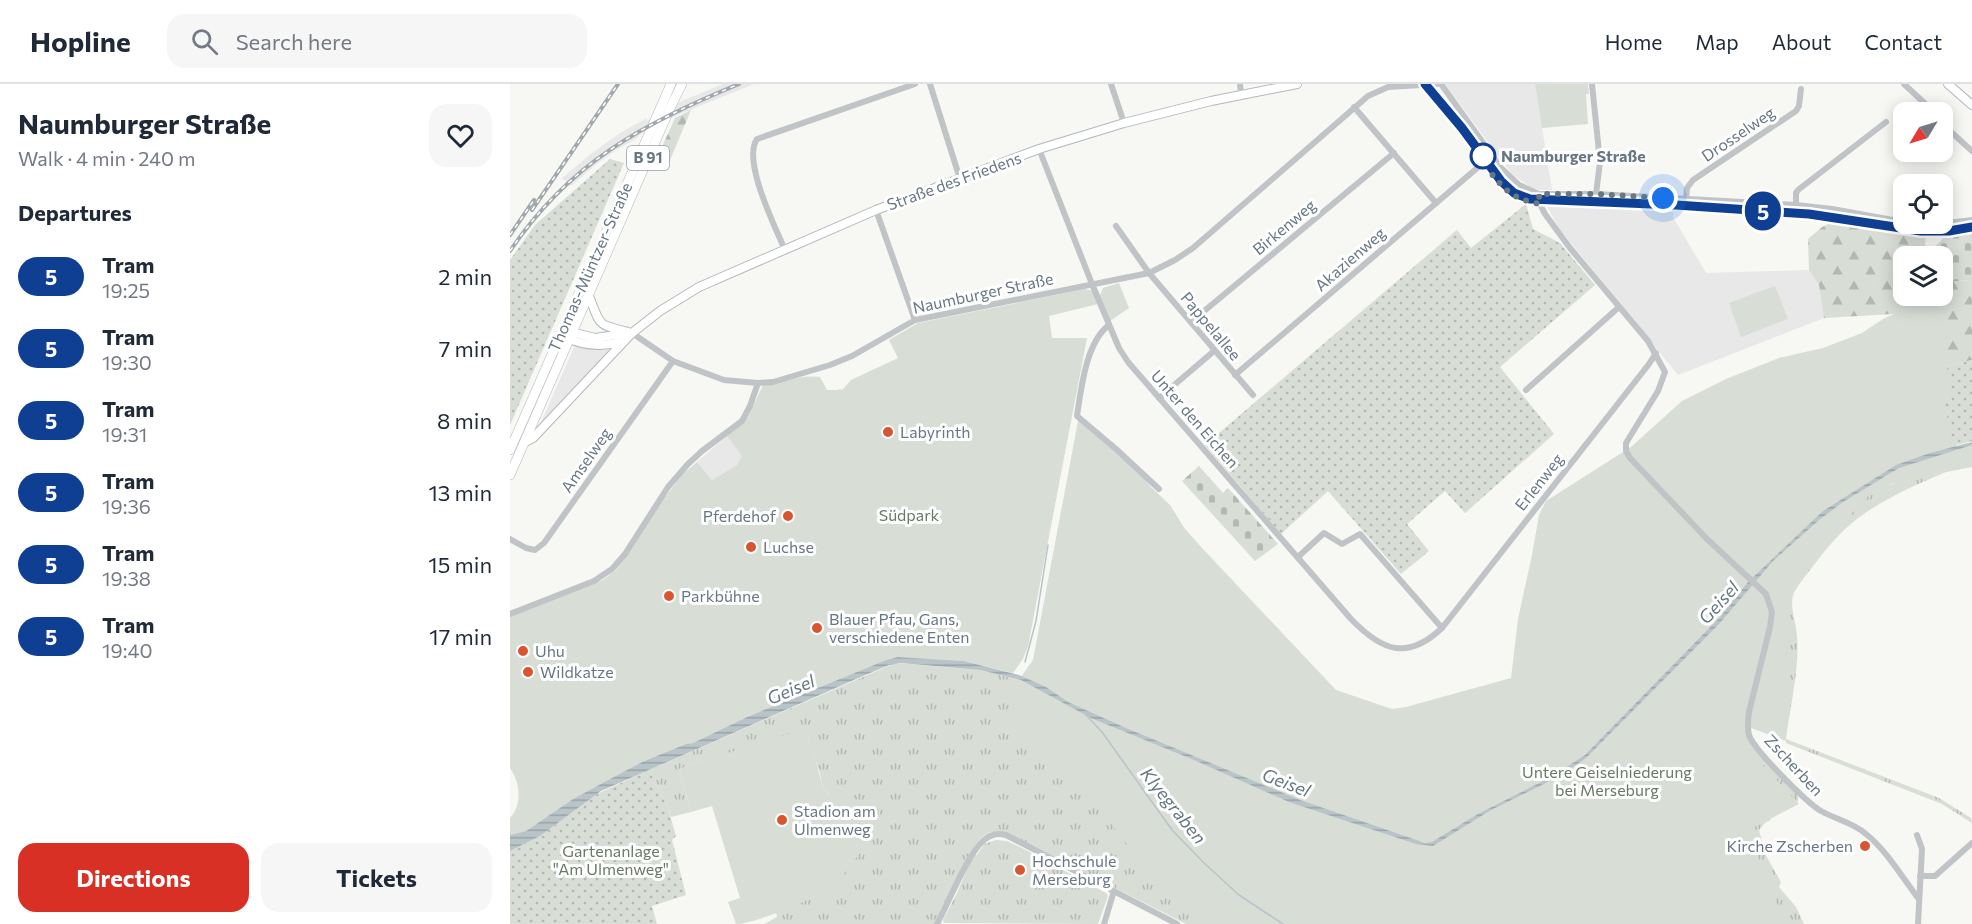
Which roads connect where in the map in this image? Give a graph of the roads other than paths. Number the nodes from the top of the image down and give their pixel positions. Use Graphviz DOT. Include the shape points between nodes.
graph roads {
  1 [pos="671,84"];
  2 [pos="682,84"];
  3 [pos="915,84"];
  4 [pos="930,84"];
  5 [pos="1111,84"];
  6 [pos="1240,84"];
  7 [pos="1297,84"];
  8 [pos="1440,84"];
  9 [pos="1592,84"];
  10 [pos="1904,84"];
  11 [pos="1948,84"];
  12 [pos="1801,89"];
  13 [pos="1241,94"];
  14 [pos="1923,102"];
  15 [pos="1972,105"];
  16 [pos="1354,106"];
  17 [pos="1886,122"];
  18 [pos="1124,123"];
  19 [pos="1953,134"];
  20 [pos="1039,149"];
  21 [pos="1972,152"];
  22 [pos="1394,153"];
  23 [pos="960,179"];
  24 [pos="1539,194"];
  25 [pos="1596,194"];
  26 [pos="1686,199"];
  27 [pos="1436,203"];
  28 [pos="1540,204"];
  29 [pos="1796,205"];
  30 [pos="876,210"];
  31 [pos="1893,220"];
  32 [pos="1972,220"];
  33 [pos="1953,222"];
  34 [pos="1116,226"];
  35 [pos="784,248"];
  36 [pos="1149,273"];
  37 [pos="1092,284"];
  38 [pos="589,296"];
  39 [pos="1619,307"];
  40 [pos="915,320"];
  41 [pos="1191,322"];
  42 [pos="1109,326"];
  43 [pos="632,333"];
  44 [pos="566,334"];
  45 [pos="622,342"];
  46 [pos="1214,351"];
  47 [pos="1656,353"];
  48 [pos="672,361"];
  49 [pos="1235,375"];
  50 [pos="758,383"];
  51 [pos="1526,390"];
  52 [pos="1253,395"];
  53 [pos="1158,398"];
  54 [pos="524,443"];
  55 [pos="510,450"];
  56 [pos="510,475"];
  57 [pos="1159,489"];
  58 [pos="510,539"];
  59 [pos="1298,557"];
  60 [pos="510,614"];
  61 [pos="1442,628"];
  62 [pos="1917,835"];
  63 [pos="1972,843"];
  64 [pos="1920,876"];
  65 [pos="1114,891"];
  66 [pos="1918,898"];
  67 [pos="938,924"];
  68 [pos="1104,924"];
  69 [pos="1177,924"];
  70 [pos="1918,924"];
  1 -- 44 [label="main road, Thomas-Müntzer-Straße / B 91"];
  2 -- 38 [label="main road, Thomas-Müntzer-Straße / B 91"];
  3 -- 35 [label="street" via="757,140 752,155 758,180"];
  4 -- 23 [label="street"];
  5 -- 18 [label="street"];
  6 -- 13 [label="street"];
  7 -- 13 [label="street, Straße des Friedens"];
  8 -- 16 [label="street, Naumburger Straße" via="1388,87"];
  8 -- 24 [label="street, Naumburger Straße" via="1501,168 1519,185"];
  9 -- 25 [label="street" via="1600,162"];
  10 -- 14 [label="street"];
  11 -- 15 [label="street"];
  12 -- 26 [label="street, Drosselweg" via="1796,111 1693,180"];
  13 -- 18 [label="street, Straße des Friedens"];
  16 -- 22 [label="street"];
  16 -- 36 [label="street, Naumburger Straße" via="1193,248"];
  17 -- 29 [label="street" via="1798,190"];
  18 -- 20 [label="street, Straße des Friedens"];
  19 -- 21 [label="street"];
  20 -- 23 [label="street, Straße des Friedens"];
  20 -- 37 [label="street, Unter den Eichen"];
  22 -- 27 [label="street"];
  22 -- 41 [label="street, Birkenweg"];
  23 -- 30 [label="street, Straße des Friedens"];
  24 -- 25 [label="street, Naumburger Straße"];
  24 -- 28 [label="street"];
  25 -- 26 [label="street, Naumburger Straße"];
  26 -- 29 [label="street, Naumburger Straße"];
  27 -- 28 [label="street, Akazienweg" via="1483,163 1508,193"];
  27 -- 49 [label="street, Akazienweg"];
  28 -- 39 [label="street"];
  29 -- 31 [label="street, Naumburger Straße"];
  30 -- 35 [label="street, Straße des Friedens"];
  30 -- 40 [label="street"];
  32 -- 33 [label="street"];
  34 -- 36 [label="street"];
  35 -- 43 [label="street, Straße des Friedens" via="688,293"];
  36 -- 37 [label="street, Naumburger Straße"];
  36 -- 41 [label="street, Pappelallee"];
  37 -- 40 [label="street, Naumburger Straße"];
  37 -- 42 [label="street, Unter den Eichen"];
  38 -- 43 [label="street" via="598,319 606,327"];
  38 -- 44 [label="main road, Thomas-Müntzer-Straße / B 91"];
  39 -- 47 [label="street"];
  39 -- 51 [label="street"];
  40 -- 50 [label="street, Naumburger Straße" via="821,369"];
  41 -- 46 [label="street, Pappelallee"];
  42 -- 53 [label="street, Unter den Eichen" via="1128,362"];
  42 -- 57 [label="street" via="1093,347 1077,416"];
  43 -- 44 [label="street" via="595,338"];
  43 -- 45 [label="street, Straße des Friedens"];
  43 -- 48 [label="street, Naumburger Straße"];
  44 -- 45 [label="street" via="579,343"];
  44 -- 54 [label="main road, Thomas-Müntzer-Straße / B 91"];
  44 -- 55 [label="main road, Thomas-Müntzer-Straße / B 91"];
  45 -- 54 [label="street, Straße des Friedens"];
  46 -- 49 [label="street, Pappelallee"];
  46 -- 53 [label="street"];
  47 -- 61 [label="street, Erlenweg"];
  47 -- 66 [label="street, Zscherben" via="1665,372 1663,381 1629,436 1626,451 1668,500 1766,594 1772,612 1749,712 1750,736 1806,801 1875,842"];
  48 -- 50 [label="street, Naumburger Straße" via="724,380"];
  48 -- 58 [label="street, Amselweg" via="544,543 535,550"];
  49 -- 52 [label="street, Pappelallee"];
  50 -- 60 [label="street" via="742,421 688,464 612,569 594,581"];
  53 -- 59 [label="street, Unter den Eichen"];
  54 -- 56 [label="main road, B 91"];
  59 -- 61 [label="street, Unter den Eichen" via="1374,641 1391,648 1407,647 1431,638"];
  59 -- 61 [label="street" via="1324,533 1342,544 1360,534"];
  62 -- 64 [label="street" via="1922,849"];
  63 -- 64 [label="street" via="1935,876"];
  64 -- 66 [label="street"];
  65 -- 67 [label="street" via="998,833 975,849"];
  65 -- 68 [label="street"];
  65 -- 69 [label="street"];
  66 -- 70 [label="street"];
}
